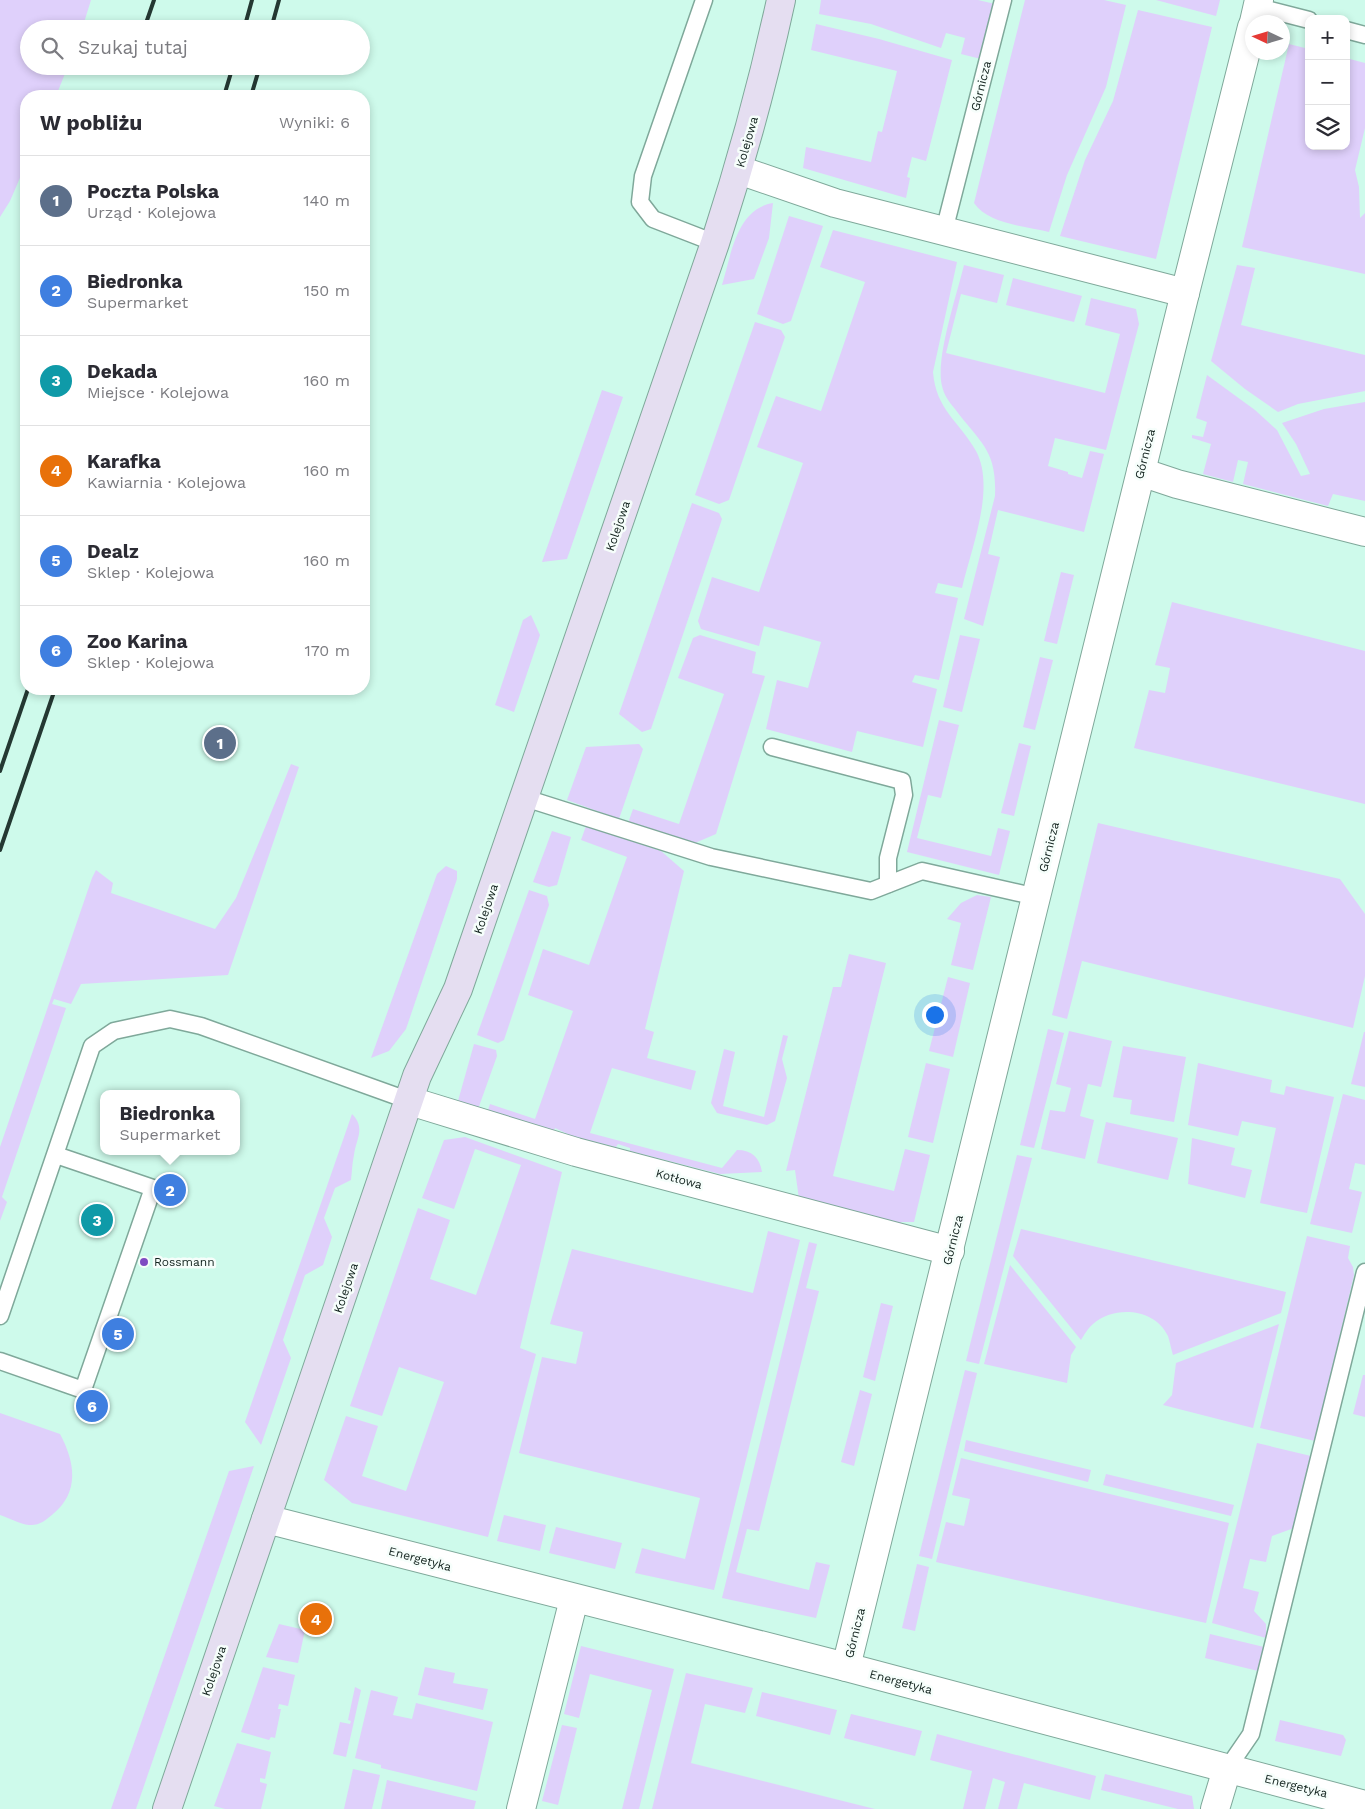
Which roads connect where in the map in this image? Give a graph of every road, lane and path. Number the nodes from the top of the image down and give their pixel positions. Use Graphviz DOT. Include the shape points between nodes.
graph roads {
  1 [pos="704,0"];
  2 [pos="781,0"];
  3 [pos="1003,0"];
  4 [pos="1256,14"];
  5 [pos="1305,20"];
  6 [pos="1350,31"];
  7 [pos="1365,35"];
  8 [pos="739,170"];
  9 [pos="944,231"];
  10 [pos="715,243"];
  11 [pos="1185,292"];
  12 [pos="1141,472"];
  13 [pos="1365,532"];
  14 [pos="772,747"];
  15 [pos="525,798"];
  16 [pos="888,884"];
  17 [pos="1037,897"];
  18 [pos="410,1101"];
  19 [pos="56,1155"];
  20 [pos="950,1251"];
  21 [pos="1365,1272"];
  22 [pos="0,1316"];
  23 [pos="0,1361"];
  24 [pos="266,1519"];
  25 [pos="574,1599"];
  26 [pos="846,1667"];
  27 [pos="1227,1769"];
  28 [pos="1365,1805"];
  29 [pos="167,1809"];
  30 [pos="521,1809"];
  31 [pos="1215,1809"];
  1 -- 10 [label="lane" via="643,176 640,202 653,219"];
  2 -- 8 [label="street, Kolejowa" via="764,80"];
  3 -- 9 [label="lane, Górnicza"];
  4 -- 5 [label="lane"];
  4 -- 11 [label="street, Górnicza"];
  6 -- 7 [label="lane"];
  8 -- 9 [label="street" via="835,203"];
  8 -- 10 [label="street, Kolejowa"];
  9 -- 11 [label="street"];
  10 -- 15 [label="street, Kolejowa"];
  11 -- 12 [label="street, Górnicza"];
  12 -- 13 [label="street"];
  12 -- 17 [label="street, Górnicza"];
  14 -- 16 [label="lane" via="902,781 904,795 888,858"];
  15 -- 16 [label="lane" via="711,857 870,891"];
  15 -- 18 [label="street, Kolejowa" via="458,990 417,1076"];
  16 -- 17 [label="lane" via="922,871"];
  17 -- 20 [label="street, Górnicza"];
  18 -- 19 [label="lane" via="201,1026 170,1019 114,1031 92,1046"];
  18 -- 20 [label="street, Kotłowa" via="576,1152"];
  18 -- 24 [label="street, Kolejowa"];
  19 -- 22 [label="lane"];
  19 -- 23 [label="lane" via="152,1188 83,1390"];
  20 -- 26 [label="street, Górnicza"];
  21 -- 27 [label="lane" via="1251,1734"];
  24 -- 25 [label="street, Energetyka"];
  24 -- 29 [label="street, Kolejowa"];
  25 -- 26 [label="street, Energetyka"];
  25 -- 30 [label="street"];
  26 -- 27 [label="street, Energetyka"];
  27 -- 28 [label="street, Energetyka"];
  27 -- 31 [label="street"];
}
